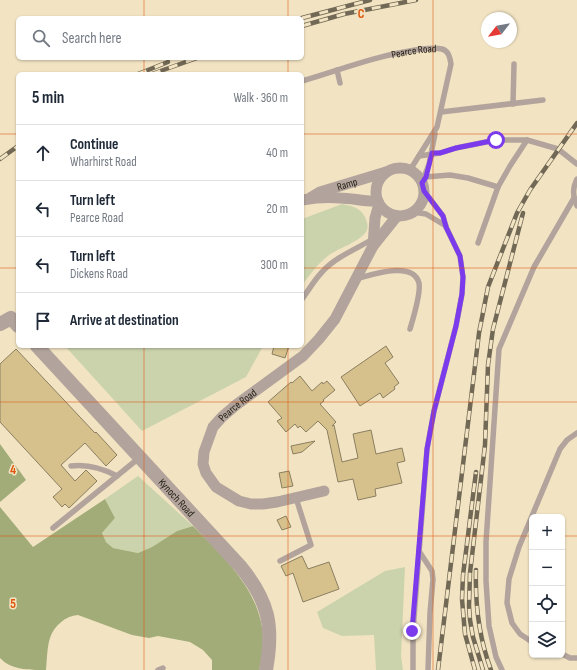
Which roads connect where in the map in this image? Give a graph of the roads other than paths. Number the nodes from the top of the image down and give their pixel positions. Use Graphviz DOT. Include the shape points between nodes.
graph roads {
  1 [pos="514,64"];
  2 [pos="337,70"];
  3 [pos="304,81"];
  4 [pos="340,83"];
  5 [pos="543,100"];
  6 [pos="513,104"];
  7 [pos="441,112"];
  8 [pos="435,131"];
  9 [pos="527,140"];
  10 [pos="432,153"];
  11 [pos="419,156"];
  12 [pos="577,164"];
  13 [pos="410,170"];
  14 [pos="386,172"];
  15 [pos="577,179"];
  16 [pos="424,184"];
  17 [pos="498,186"];
  18 [pos="574,198"];
  19 [pos="306,199"];
  20 [pos="379,202"];
  21 [pos="577,206"];
  22 [pos="413,212"];
  23 [pos="397,216"];
  24 [pos="446,227"];
  25 [pos="374,242"];
  26 [pos="478,243"];
  27 [pos="356,279"];
  28 [pos="304,297"];
  29 [pos="410,329"];
  30 [pos="39,348"];
  31 [pos="577,433"];
  32 [pos="139,458"];
  33 [pos="71,466"];
  34 [pos="117,476"];
  35 [pos="324,491"];
  36 [pos="296,498"];
  37 [pos="53,528"];
  38 [pos="419,551"];
  39 [pos="280,561"];
  40 [pos="529,640"];
  41 [pos="565,656"];
  42 [pos="577,658"];
  43 [pos="266,670"];
  44 [pos="413,670"];
  45 [pos="428,670"];
  46 [pos="502,670"];
  1 -- 6 [label="lane"];
  2 -- 3 [label="lane, Pearce Road"];
  2 -- 4 [label="lane"];
  2 -- 7 [label="lane, Pearce Road" via="400,53 442,49 448,52 451,64"];
  5 -- 6 [label="lane"];
  6 -- 7 [label="lane"];
  7 -- 8 [label="lane, Pearce Road"];
  8 -- 10 [label="lane, Pearce Road"];
  8 -- 11 [label="lane, Pearce Road"];
  9 -- 10 [label="lane" via="496,140"];
  9 -- 12 [label="lane" via="558,149"];
  9 -- 17 [label="lane"];
  10 -- 11 [label="lane"];
  10 -- 16 [label="lane, Pearce Road"];
  11 -- 13 [label="lane, Pearce Road"];
  13 -- 14 [label="street" via="394,168"];
  13 -- 16 [label="street" via="418,175"];
  14 -- 19 [label="street, Ramp" via="320,192"];
  14 -- 20 [label="street" via="376,187"];
  15 -- 18 [label="lane" via="574,185"];
  16 -- 17 [label="lane" via="450,176"];
  16 -- 22 [label="street" via="423,199"];
  16 -- 24 [label="lane" via="443,216"];
  17 -- 26 [label="lane"];
  18 -- 21 [label="lane"];
  18 -- 46 [label="lane" via="534,267 499,349 487,527 486,581 489,626 496,657"];
  19 -- 20 [label="street, Ramp" via="339,198"];
  20 -- 23 [label="street" via="384,210"];
  20 -- 25 [label="street, Pearce Road"];
  22 -- 23 [label="street"];
  22 -- 24 [label="lane" via="426,214"];
  23 -- 25 [label="street, Pearce Road"];
  24 -- 38 [label="lane" via="460,256 462,294 427,449"];
  25 -- 27 [label="street, Pearce Road"];
  25 -- 28 [label="lane" via="335,261 317,278"];
  27 -- 29 [label="lane" via="393,270 410,274 415,278 419,291"];
  27 -- 36 [label="street, Pearce Road" via="335,319 319,339 303,356 222,417 213,427 204,452 203,464 206,473 216,487 239,501 263,504"];
  30 -- 32 [label="street, Kynoch Road"];
  31 -- 40 [label="lane" via="560,449 508,579 506,603 512,623 520,634"];
  32 -- 34 [label="lane"];
  32 -- 43 [label="street, Kynoch Road" via="252,581 262,599 269,622"];
  33 -- 34 [label="lane" via="90,466 107,470"];
  34 -- 37 [label="lane"];
  35 -- 36 [label="street, Pearce Road"];
  36 -- 39 [label="lane" via="311,545"];
  38 -- 44 [label="lane" via="412,631"];
  38 -- 45 [label="lane" via="430,567 433,579"];
  41 -- 42 [label="lane"];
}
